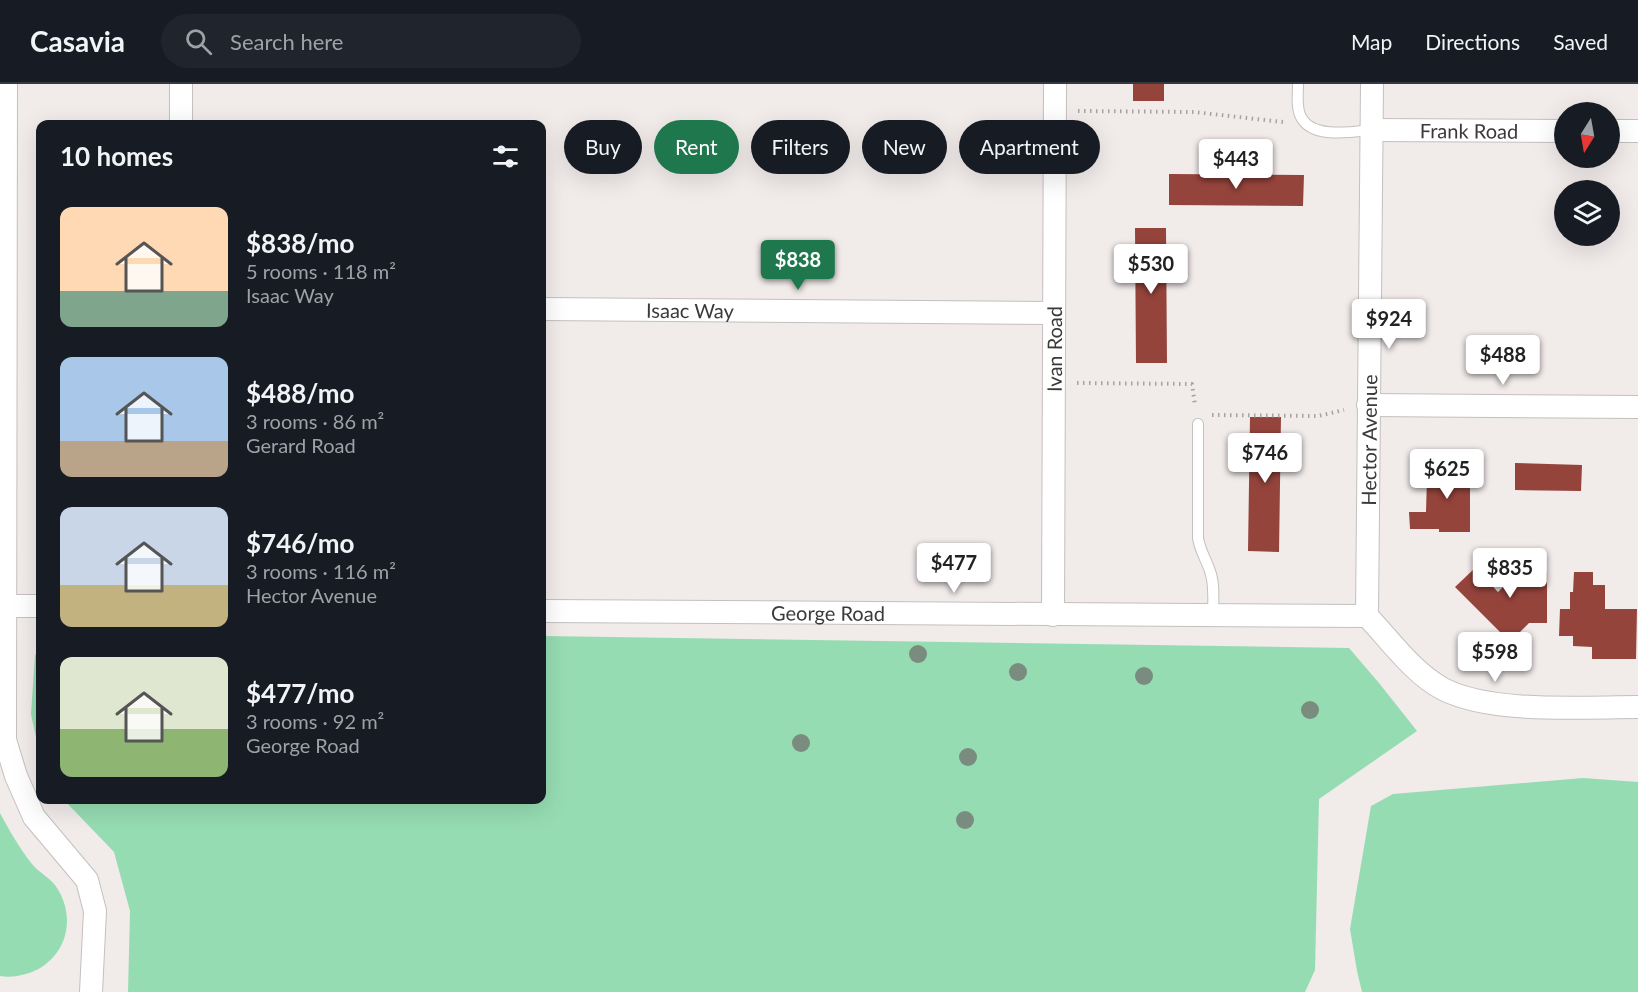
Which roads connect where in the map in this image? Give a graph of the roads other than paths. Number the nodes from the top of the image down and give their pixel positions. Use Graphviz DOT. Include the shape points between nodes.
graph roads {
  1 [pos="6,84"];
  2 [pos="181,84"];
  3 [pos="1055,84"];
  4 [pos="1299,84"];
  5 [pos="1372,84"];
  6 [pos="181,120"];
  7 [pos="1371,130"];
  8 [pos="1554,131"];
  9 [pos="1620,131"];
  10 [pos="1638,131"];
  11 [pos="546,309"];
  12 [pos="1054,313"];
  13 [pos="1368,405"];
  14 [pos="1638,407"];
  15 [pos="1198,424"];
  16 [pos="4,606"];
  17 [pos="36,606"];
  18 [pos="546,611"];
  19 [pos="1053,615"];
  20 [pos="1213,616"];
  21 [pos="1367,616"];
  22 [pos="1638,707"];
  23 [pos="91,992"];
  1 -- 16 [label="street"];
  2 -- 6 [label="street"];
  3 -- 12 [label="street, Ivan Road"];
  4 -- 7 [label="lane" via="1298,104 1308,124 1322,131 1341,133"];
  5 -- 7 [label="street, Hector Avenue"];
  7 -- 8 [label="street, Frank Road"];
  7 -- 13 [label="street, Hector Avenue"];
  9 -- 10 [label="street"];
  11 -- 12 [label="street, Isaac Way"];
  12 -- 19 [label="street, Ivan Road"];
  13 -- 14 [label="street"];
  13 -- 21 [label="street, Hector Avenue"];
  15 -- 20 [label="lane" via="1198,538 1214,585"];
  16 -- 17 [label="street"];
  16 -- 23 [label="street" via="5,740 15,776 34,817 87,880 95,911"];
  18 -- 19 [label="street, George Road"];
  19 -- 20 [label="street, George Road"];
  20 -- 21 [label="street, George Road"];
  21 -- 22 [label="street" via="1417,669 1443,688 1475,700 1514,706"];
}
